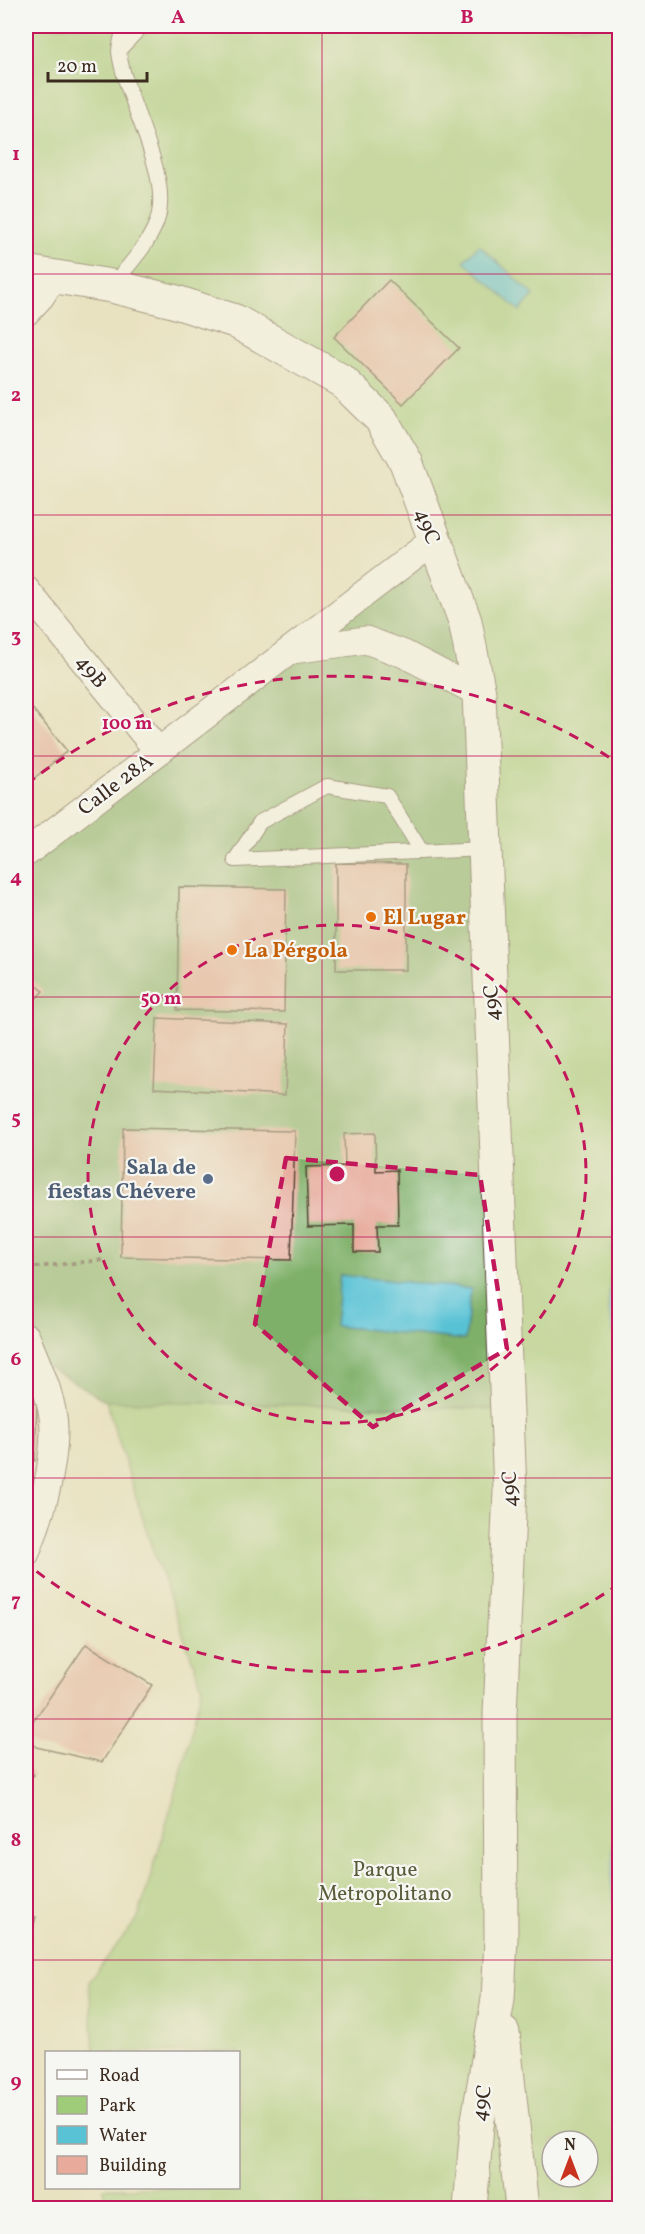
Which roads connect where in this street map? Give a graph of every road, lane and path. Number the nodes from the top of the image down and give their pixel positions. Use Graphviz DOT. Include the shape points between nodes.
graph roads {
  1 [pos="124,26"];
  2 [pos="142,26"];
  3 [pos="119,51"];
  4 [pos="39,275"];
  5 [pos="111,286"];
  6 [pos="26,312"];
  7 [pos="433,541"];
  8 [pos="26,590"];
  9 [pos="290,650"];
  10 [pos="479,693"];
  11 [pos="158,752"];
  12 [pos="485,849"];
  13 [pos="26,852"];
  14 [pos="422,852"];
  15 [pos="104,1260"];
  16 [pos="26,1268"];
  17 [pos="26,1337"];
  18 [pos="26,1553"];
  19 [pos="498,1999"];
  20 [pos="470,2208"];
  21 [pos="522,2208"];
  1 -- 3 [label="lane"];
  2 -- 3 [label="lane"];
  3 -- 5 [label="lane" via="160,185 158,218 148,241"];
  4 -- 5 [label="street, 49C"];
  4 -- 6 [label="street" via="41,296"];
  5 -- 7 [label="street, 49C" via="235,321 342,381 381,419 406,462"];
  7 -- 9 [label="street, Calle 28A"];
  7 -- 10 [label="street, 49C" via="465,621"];
  8 -- 11 [label="street, 49B"];
  9 -- 10 [label="street" via="366,640 404,654"];
  9 -- 11 [label="street, Calle 28A"];
  10 -- 12 [label="street, 49C"];
  11 -- 13 [label="street, Calle 28A"];
  12 -- 14 [label="lane"];
  12 -- 19 [label="street, 49C" via="510,1491 500,1714"];
  14 -- 14 [label="lane" via="247,859 235,860 260,822 327,786 387,796"];
  15 -- 16 [label="path"];
  17 -- 18 [label="street" via="48,1397 55,1432 42,1512"];
  19 -- 20 [label="street, 49C" via="477,2126"];
  19 -- 21 [label="street, 49C"];
}
